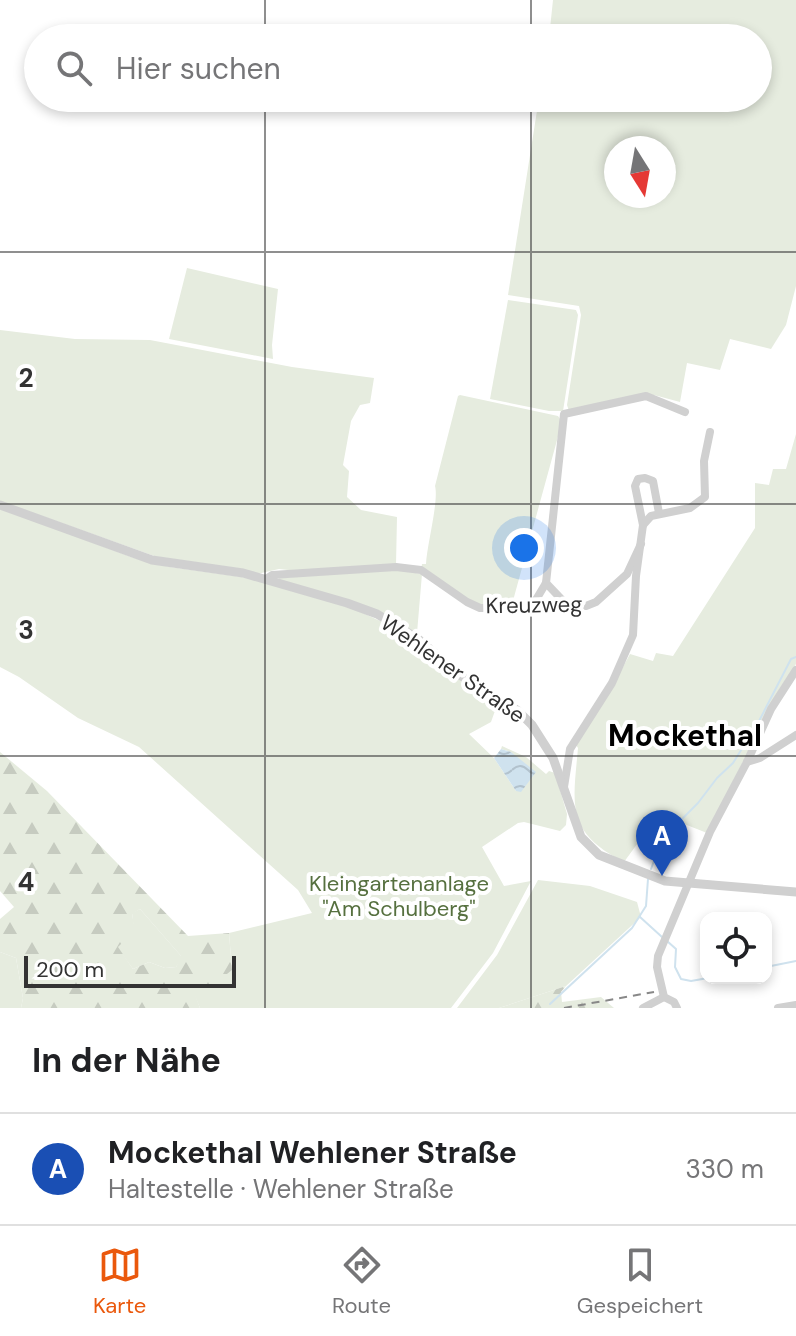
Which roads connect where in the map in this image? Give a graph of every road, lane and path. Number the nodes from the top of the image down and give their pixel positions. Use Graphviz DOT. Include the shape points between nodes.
graph roads {
  1 [pos="685,412"];
  2 [pos="710,432"];
  3 [pos="0,505"];
  4 [pos="659,513"];
  5 [pos="643,525"];
  6 [pos="641,544"];
  7 [pos="266,579"];
  8 [pos="546,583"];
  9 [pos="534,603"];
  10 [pos="566,604"];
  11 [pos="796,670"];
  12 [pos="796,735"];
  13 [pos="758,739"];
  14 [pos="570,749"];
  15 [pos="773,751"];
  16 [pos="553,758"];
  17 [pos="747,762"];
  18 [pos="564,787"];
  19 [pos="689,882"];
  20 [pos="796,892"];
  21 [pos="664,997"];
  22 [pos="796,1005"];
  23 [pos="643,1008"];
  24 [pos="677,1008"];
  25 [pos="778,1008"];
  1 -- 8 [label="street" via="646,396 564,414"];
  2 -- 4 [label="street" via="705,497 690,508"];
  3 -- 7 [label="street, Wehlener Straße" via="152,560"];
  4 -- 5 [label="street"];
  4 -- 5 [label="street" via="653,481 638,479"];
  5 -- 6 [label="street"];
  6 -- 10 [label="street, Kreuzweg" via="627,574 596,602"];
  6 -- 14 [label="street" via="633,635 612,683"];
  7 -- 9 [label="street, Kreuzweg" via="396,567 421,570 480,608"];
  7 -- 16 [label="street, Wehlener Straße" via="347,603 401,627 458,674 517,710"];
  8 -- 9 [label="street"];
  8 -- 10 [label="street"];
  9 -- 10 [label="street, Kreuzweg"];
  11 -- 13 [label="street"];
  12 -- 15 [label="street"];
  13 -- 15 [label="street"];
  13 -- 17 [label="street"];
  14 -- 16 [label="street"];
  14 -- 18 [label="street"];
  15 -- 17 [label="street"];
  16 -- 18 [label="street, Wehlener Straße"];
  17 -- 19 [label="street"];
  18 -- 19 [label="street, Wehlener Straße" via="576,828 591,849 653,877"];
  19 -- 20 [label="street, Wehlener Straße"];
  19 -- 21 [label="street" via="658,956"];
  21 -- 23 [label="street"];
  21 -- 24 [label="street"];
  22 -- 25 [label="street"];
}
